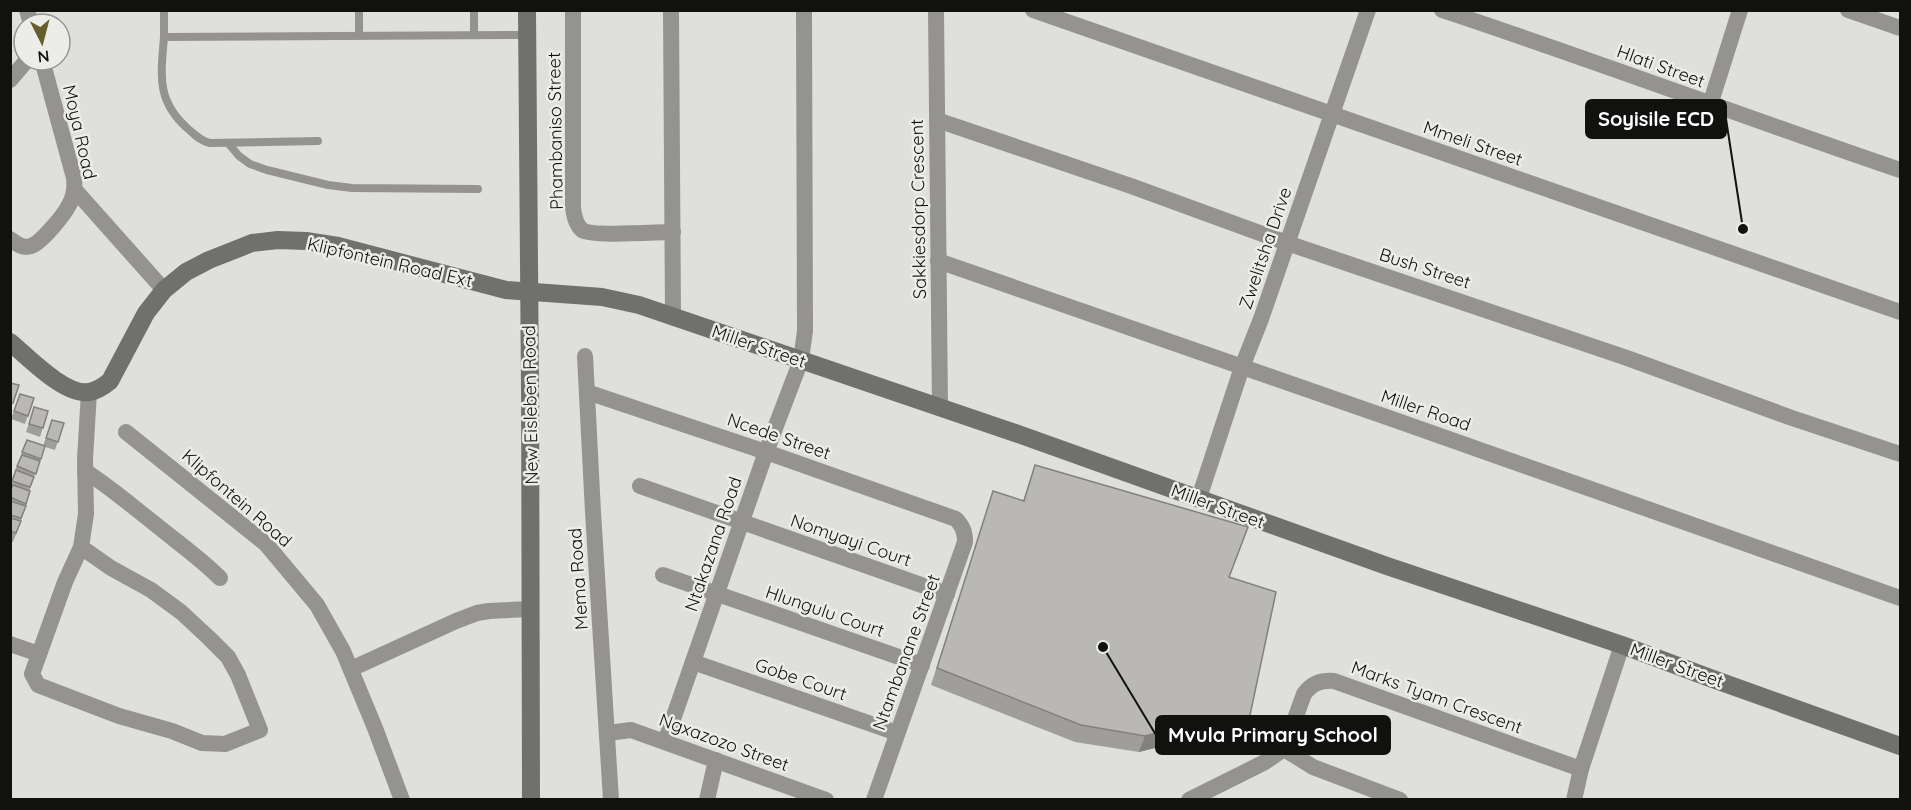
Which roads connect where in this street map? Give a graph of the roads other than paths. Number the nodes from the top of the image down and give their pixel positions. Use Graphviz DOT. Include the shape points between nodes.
graph roads {
  1 [pos="164,10"];
  2 [pos="359,10"];
  3 [pos="474,10"];
  4 [pos="527,10"];
  5 [pos="573,10"];
  6 [pos="671,10"];
  7 [pos="804,10"];
  8 [pos="936,10"];
  9 [pos="1033,10"];
  10 [pos="1368,10"];
  11 [pos="1442,10"];
  12 [pos="1740,10"];
  13 [pos="1848,10"];
  14 [pos="1900,28"];
  15 [pos="474,35"];
  16 [pos="527,35"];
  17 [pos="359,36"];
  18 [pos="164,37"];
  19 [pos="45,72"];
  20 [pos="1710,105"];
  21 [pos="1331,116"];
  22 [pos="937,120"];
  23 [pos="318,141"];
  24 [pos="228,143"];
  25 [pos="1900,170"];
  26 [pos="478,189"];
  27 [pos="75,190"];
  28 [pos="673,232"];
  29 [pos="10,239"];
  30 [pos="1287,243"];
  31 [pos="938,261"];
  32 [pos="164,290"];
  33 [pos="529,293"];
  34 [pos="1900,312"];
  35 [pos="673,316"];
  36 [pos="10,342"];
  37 [pos="585,356"];
  38 [pos="801,360"];
  39 [pos="1242,367"];
  40 [pos="89,392"];
  41 [pos="587,393"];
  42 [pos="940,408"];
  43 [pos="126,432"];
  44 [pos="766,452"];
  45 [pos="1900,454"];
  46 [pos="85,471"];
  47 [pos="640,486"];
  48 [pos="1199,498"];
  49 [pos="956,519"];
  50 [pos="742,523"];
  51 [pos="81,547"];
  52 [pos="663,575"];
  53 [pos="220,578"];
  54 [pos="717,594"];
  55 [pos="947,594"];
  56 [pos="1900,598"];
  57 [pos="531,609"];
  58 [pos="10,644"];
  59 [pos="1622,645"];
  60 [pos="39,654"];
  61 [pos="693,662"];
  62 [pos="922,665"];
  63 [pos="351,669"];
  64 [pos="608,733"];
  65 [pos="897,733"];
  66 [pos="665,742"];
  67 [pos="1900,746"];
  68 [pos="1284,750"];
  69 [pos="716,760"];
  70 [pos="1581,769"];
  71 [pos="402,800"];
  72 [pos="531,800"];
  73 [pos="611,800"];
  74 [pos="707,800"];
  75 [pos="826,800"];
  76 [pos="874,800"];
  77 [pos="1189,800"];
  78 [pos="1400,800"];
  79 [pos="1574,800"];
  1 -- 18 [label="lane"];
  2 -- 17 [label="lane"];
  3 -- 15 [label="lane"];
  4 -- 16 [label="street, New Eisleben Road"];
  5 -- 28 [label="street, Phambaniso Street" via="573,208 579,228 599,233"];
  6 -- 28 [label="street"];
  7 -- 38 [label="street" via="805,331"];
  8 -- 22 [label="street, Sakkiesdorp Crescent"];
  9 -- 21 [label="street, Mmeli Street"];
  10 -- 21 [label="street, Zwelitsha Drive"];
  11 -- 20 [label="street, Hlati Street"];
  12 -- 20 [label="street"];
  13 -- 14 [label="street"];
  15 -- 16 [label="lane"];
  15 -- 17 [label="lane"];
  16 -- 33 [label="street, New Eisleben Road"];
  17 -- 18 [label="lane"];
  18 -- 24 [label="lane" via="161,80 170,110 201,140"];
  19 -- 27 [label="street, Moya Road"];
  20 -- 25 [label="street, Hlati Street"];
  21 -- 30 [label="street, Zwelitsha Drive"];
  21 -- 34 [label="street, Mmeli Street"];
  22 -- 30 [label="street, Bush Street"];
  22 -- 31 [label="street, Sakkiesdorp Crescent"];
  23 -- 24 [label="lane"];
  24 -- 26 [label="lane" via="250,164 328,185"];
  27 -- 29 [label="street, Moya Road" via="69,206 38,243 19,246"];
  27 -- 32 [label="street"];
  28 -- 35 [label="street"];
  30 -- 39 [label="street, Zwelitsha Drive"];
  30 -- 45 [label="street, Bush Street"];
  31 -- 39 [label="street, Miller Road"];
  31 -- 42 [label="street, Sakkiesdorp Crescent"];
  32 -- 33 [label="street, Klipfontein Road Ext" via="209,260 252,243 278,240 338,246"];
  32 -- 40 [label="street, Klipfontein Road Ext" via="146,312 110,381"];
  33 -- 35 [label="street, Miller Street" via="602,297"];
  33 -- 57 [label="street, New Eisleben Road"];
  35 -- 38 [label="street, Miller Street"];
  36 -- 40 [label="street" via="63,385"];
  37 -- 41 [label="street, Mema Road"];
  38 -- 42 [label="street, Miller Street"];
  38 -- 44 [label="street, Ntakazana Road"];
  39 -- 48 [label="street, Zwelitsha Drive"];
  39 -- 56 [label="street, Miller Road"];
  40 -- 46 [label="street"];
  41 -- 44 [label="street, Ncede Street"];
  41 -- 64 [label="street, Mema Road"];
  42 -- 48 [label="street, Miller Street"];
  43 -- 63 [label="street, Klipfontein Road" via="266,544 317,605"];
  44 -- 49 [label="street, Ncede Street"];
  44 -- 50 [label="street, Ntakazana Road"];
  46 -- 51 [label="street" via="86,514"];
  46 -- 53 [label="street" via="110,486"];
  47 -- 50 [label="street, Nomyayi Court"];
  48 -- 59 [label="street, Miller Street"];
  49 -- 55 [label="street, Ntambanane Street" via="963,526 965,542"];
  50 -- 54 [label="street, Ntakazana Road"];
  50 -- 55 [label="street, Nomyayi Court"];
  51 -- 60 [label="street"];
  51 -- 60 [label="street" via="182,612 228,657 260,730 214,745 119,716 38,685 32,674"];
  52 -- 54 [label="street, Hlungulu Court"];
  54 -- 61 [label="street, Ntakazana Road"];
  54 -- 62 [label="street, Hlungulu Court"];
  55 -- 62 [label="street, Ntambanane Street"];
  57 -- 63 [label="street" via="477,613"];
  57 -- 72 [label="street, New Eisleben Road"];
  58 -- 60 [label="street"];
  59 -- 67 [label="street, Miller Street"];
  59 -- 70 [label="street"];
  61 -- 65 [label="street, Gobe Court"];
  61 -- 66 [label="street, Ntakazana Road"];
  62 -- 65 [label="street, Ntambanane Street"];
  63 -- 71 [label="street, Klipfontein Road"];
  64 -- 66 [label="street, Ngxazozo Street" via="632,730"];
  64 -- 73 [label="street, Mema Road"];
  65 -- 76 [label="street, Ntambanane Street"];
  66 -- 69 [label="street, Ngxazozo Street"];
  68 -- 70 [label="street, Marks Tyam Crescent" via="1304,693 1322,680"];
  68 -- 77 [label="street"];
  68 -- 78 [label="street" via="1313,767"];
  69 -- 74 [label="street"];
  69 -- 75 [label="street, Ngxazozo Street"];
  70 -- 79 [label="street"];
}
